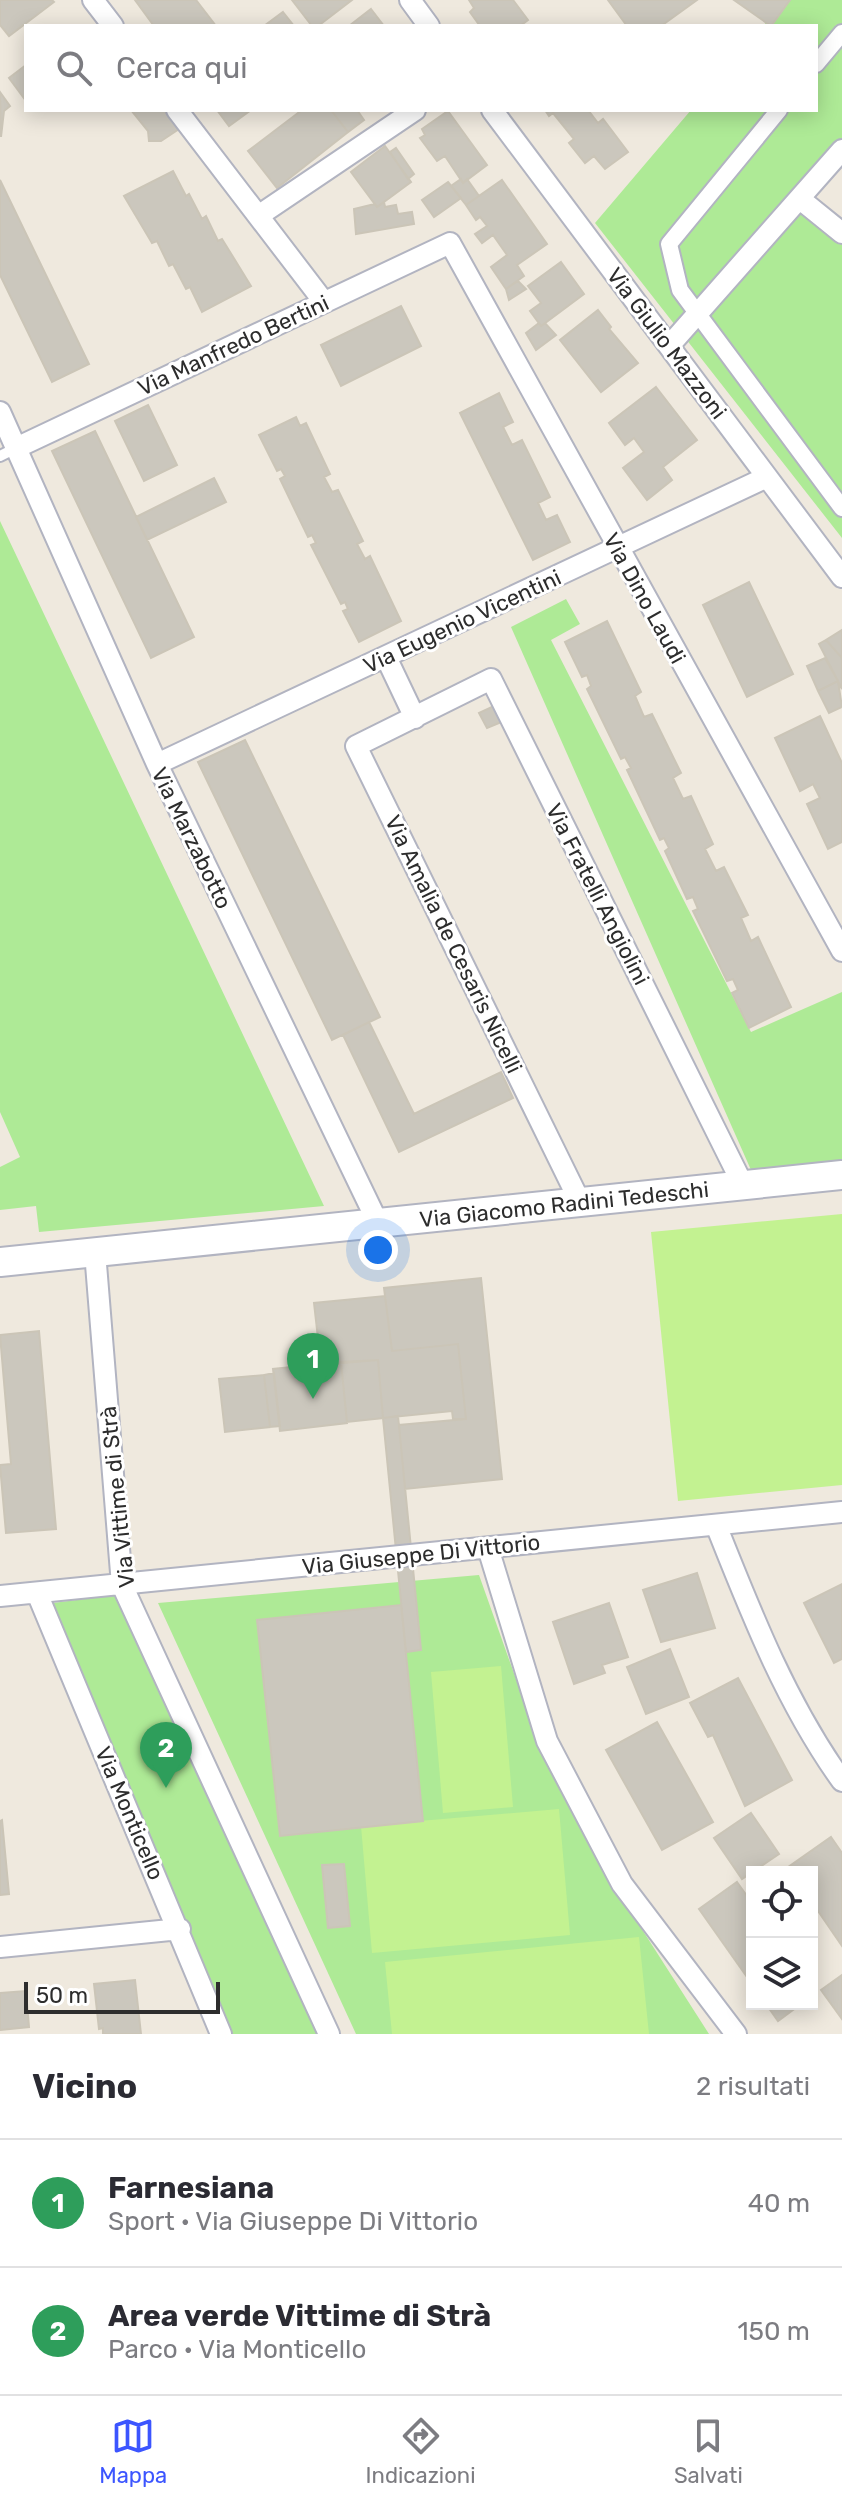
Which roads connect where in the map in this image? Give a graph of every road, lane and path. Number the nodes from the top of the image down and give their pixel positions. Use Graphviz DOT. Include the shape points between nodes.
graph roads {
  1 [pos="93,0"];
  2 [pos="410,0"];
  3 [pos="111,24"];
  4 [pos="428,24"];
  5 [pos="842,33"];
  6 [pos="818,62"];
  7 [pos="179,112"];
  8 [pos="412,112"];
  9 [pos="494,112"];
  10 [pos="777,112"];
  11 [pos="842,150"];
  12 [pos="800,199"];
  13 [pos="258,216"];
  14 [pos="842,233"];
  15 [pos="450,243"];
  16 [pos="324,302"];
  17 [pos="699,315"];
  18 [pos="669,346"];
  19 [pos="0,412"];
  20 [pos="8,452"];
  21 [pos="767,477"];
  22 [pos="842,508"];
  23 [pos="617,548"];
  24 [pos="842,577"];
  25 [pos="386,657"];
  26 [pos="415,718"];
  27 [pos="157,764"];
  28 [pos="842,951"];
  29 [pos="842,1175"];
  30 [pos="743,1185"];
  31 [pos="580,1202"];
  32 [pos="378,1223"];
  33 [pos="95,1252"];
  34 [pos="0,1262"];
  35 [pos="842,1512"];
  36 [pos="716,1525"];
  37 [pos="488,1548"];
  38 [pos="122,1585"];
  39 [pos="37,1593"];
  40 [pos="0,1596"];
  41 [pos="842,1781"];
  42 [pos="180,1929"];
  43 [pos="0,1947"];
  44 [pos="221,2034"];
  45 [pos="329,2034"];
  46 [pos="736,2034"];
  1 -- 3 [label="street"];
  2 -- 4 [label="street"];
  5 -- 6 [label="street"];
  7 -- 13 [label="street"];
  8 -- 13 [label="street"];
  9 -- 18 [label="street, Via Giulio Mazzoni"];
  10 -- 17 [label="street" via="669,244 680,290"];
  11 -- 12 [label="street"];
  12 -- 14 [label="street"];
  12 -- 17 [label="street"];
  13 -- 16 [label="street"];
  15 -- 16 [label="street, Via Manfredo Bertini"];
  15 -- 23 [label="street, Via Dino Laudi"];
  16 -- 20 [label="street, Via Manfredo Bertini"];
  17 -- 18 [label="street"];
  17 -- 22 [label="street"];
  18 -- 21 [label="street, Via Giulio Mazzoni"];
  19 -- 20 [label="street, Via Marzabotto"];
  20 -- 27 [label="street, Via Marzabotto"];
  21 -- 23 [label="street, Via Eugenio Vicentini"];
  21 -- 24 [label="street, Via Giulio Mazzoni"];
  23 -- 25 [label="street, Via Eugenio Vicentini"];
  23 -- 28 [label="street, Via Dino Laudi"];
  25 -- 26 [label="street"];
  25 -- 27 [label="street, Via Eugenio Vicentini"];
  26 -- 30 [label="street, Via Fratelli Angiolini" via="491,679"];
  26 -- 31 [label="street, Via Amalia de Cesaris Nicelli" via="356,746"];
  27 -- 32 [label="street, Via Marzabotto"];
  29 -- 30 [label="main road, Via Giacomo Radini Tedeschi"];
  30 -- 31 [label="main road, Via Giacomo Radini Tedeschi"];
  31 -- 32 [label="main road, Via Giacomo Radini Tedeschi"];
  32 -- 33 [label="main road, Via Giacomo Radini Tedeschi"];
  33 -- 34 [label="main road, Via Giacomo Radini Tedeschi"];
  33 -- 38 [label="street, Via Vittime di Strà"];
  35 -- 36 [label="street, Via Giuseppe Di Vittorio"];
  36 -- 37 [label="street, Via Giuseppe Di Vittorio"];
  36 -- 41 [label="street" via="765,1647"];
  37 -- 38 [label="street, Via Giuseppe Di Vittorio"];
  37 -- 46 [label="street" via="547,1741 622,1884"];
  38 -- 39 [label="street, Via Giuseppe Di Vittorio"];
  38 -- 45 [label="street, Via Vittime di Strà"];
  39 -- 40 [label="street, Via Giuseppe Di Vittorio"];
  39 -- 42 [label="street, Via Monticello"];
  42 -- 43 [label="street"];
  42 -- 44 [label="street, Via Monticello"];
}
